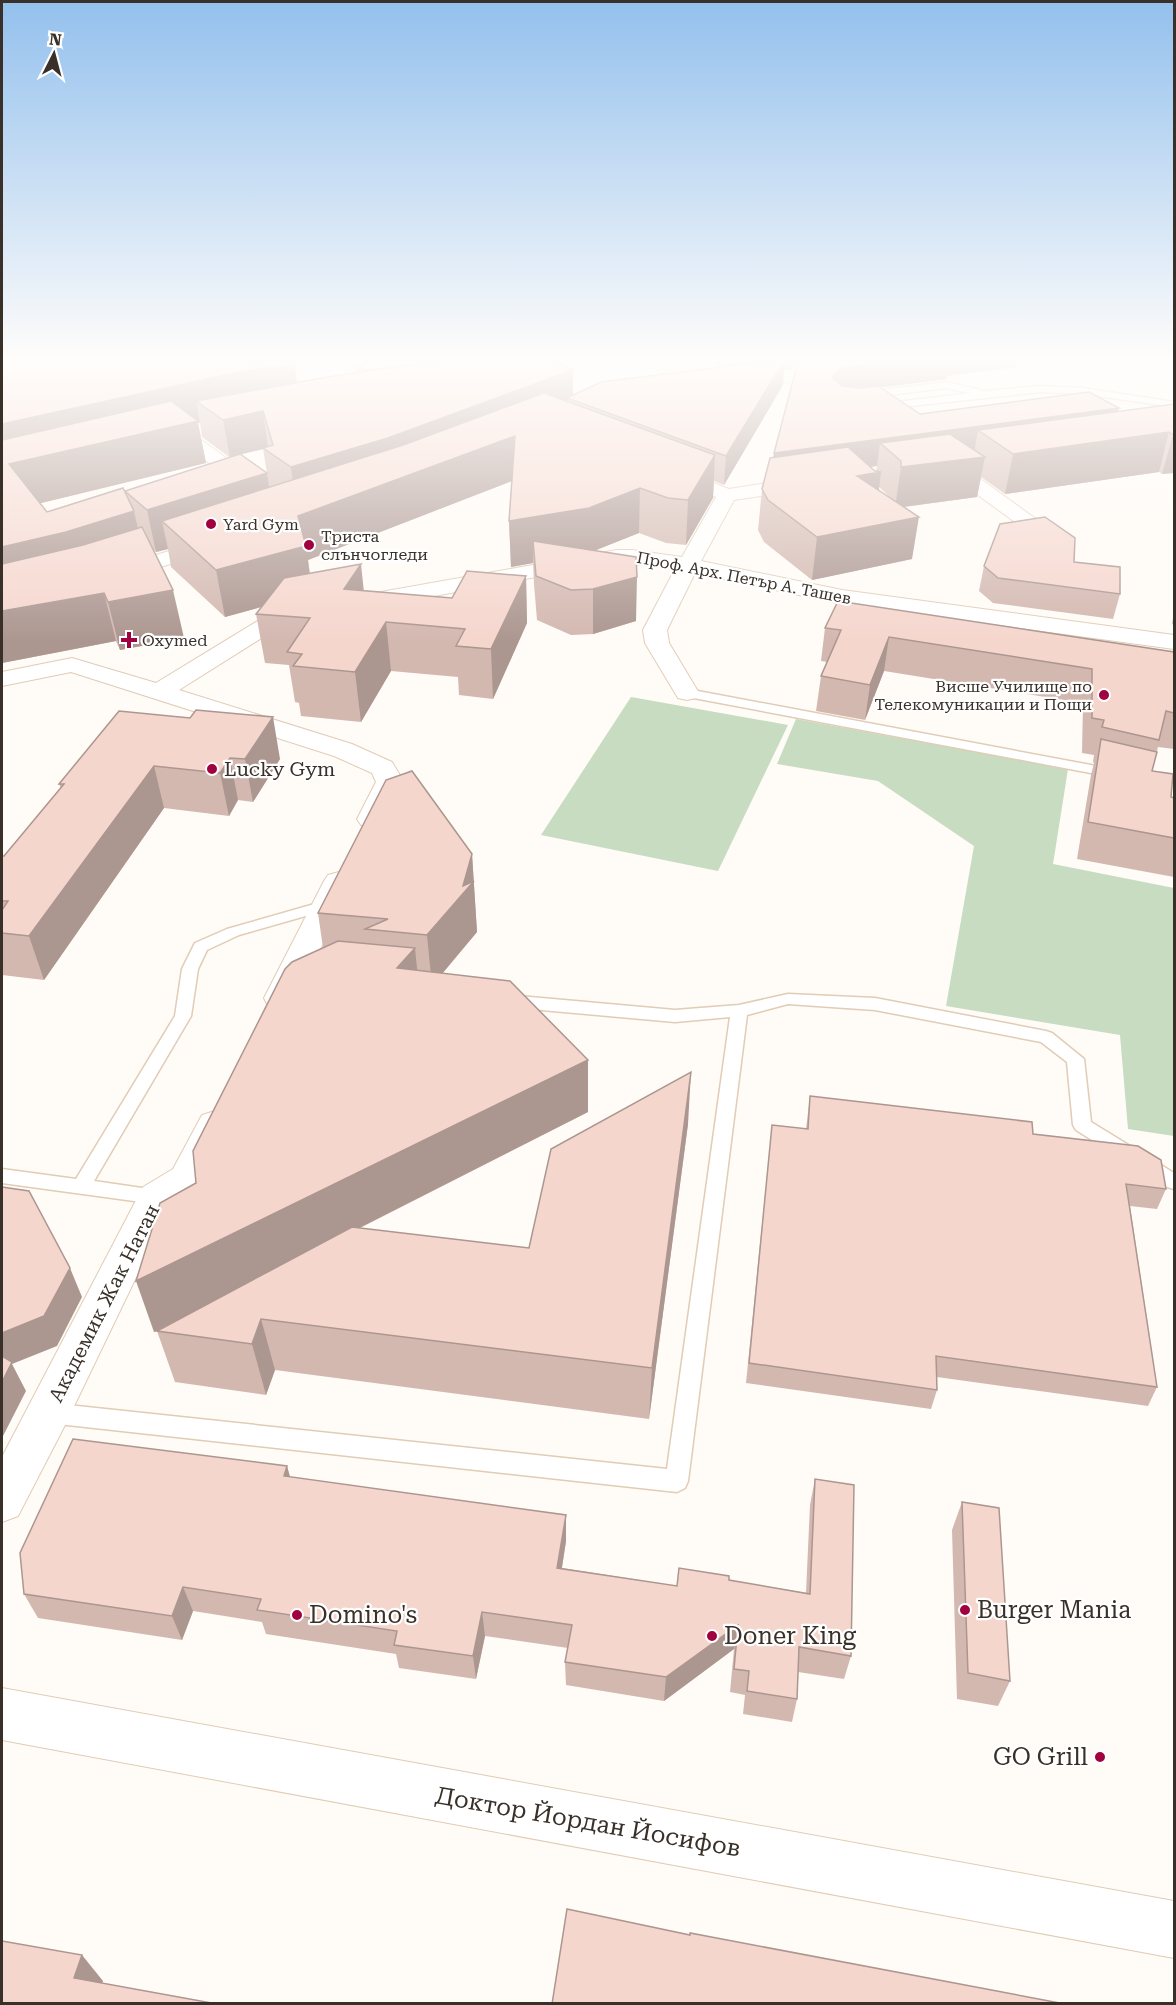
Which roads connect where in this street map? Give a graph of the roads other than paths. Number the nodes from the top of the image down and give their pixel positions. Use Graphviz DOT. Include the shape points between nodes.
graph roads {
  1 [pos="209,455"];
  2 [pos="968,460"];
  3 [pos="946,464"];
  4 [pos="653,466"];
  5 [pos="924,466"];
  6 [pos="830,480"];
  7 [pos="727,495"];
  8 [pos="266,496"];
  9 [pos="1041,531"];
  10 [pos="228,538"];
  11 [pos="688,565"];
  12 [pos="97,582"];
  13 [pos="1174,642"];
  14 [pos="2,679"];
  15 [pos="157,693"];
  16 [pos="687,693"];
  17 [pos="1128,777"];
  18 [pos="325,906"];
  19 [pos="493,999"];
  20 [pos="739,1011"];
  21 [pos="267,1022"];
  22 [pos="230,1095"];
  23 [pos="2,1176"];
  24 [pos="1174,1182"];
  25 [pos="81,1187"];
  26 [pos="156,1197"];
  27 [pos="49,1413"];
  28 [pos="2,1501"];
  29 [pos="2,1714"];
  30 [pos="1174,1930"];
  1 -- 8 [label="street"];
  2 -- 3 [label="street"];
  3 -- 5 [label="street"];
  3 -- 9 [label="street"];
  4 -- 7 [label="street"];
  6 -- 7 [label="street"];
  7 -- 11 [label="street"];
  10 -- 12 [label="street"];
  11 -- 13 [label="street, Проф. Арх. Петър А. Ташев" via="842,597"];
  11 -- 15 [label="street, Проф. Арх. Петър А. Ташев" via="617,556 277,619"];
  11 -- 16 [label="street" via="655,630 657,643"];
  14 -- 15 [label="street" via="72,665"];
  15 -- 18 [label="street" via="343,750 383,768 390,782"];
  16 -- 17 [label="lane"];
  18 -- 21 [label="street" via="301,981"];
  18 -- 25 [label="lane" via="233,932 201,947 190,969 183,1016"];
  19 -- 20 [label="lane" via="675,1016"];
  20 -- 24 [label="lane" via="788,999 875,1004 1046,1037 1075,1059 1082,1125"];
  20 -- 27 [label="lane" via="677,1481"];
  22 -- 26 [label="street, Академик Жак Натан" via="186,1179"];
  23 -- 25 [label="lane"];
  25 -- 26 [label="lane"];
  26 -- 27 [label="street, Академик Жак Натан"];
  27 -- 28 [label="street, Академик Жак Натан"];
  29 -- 30 [label="street, Доктор Йордан Йосифов"];
}
